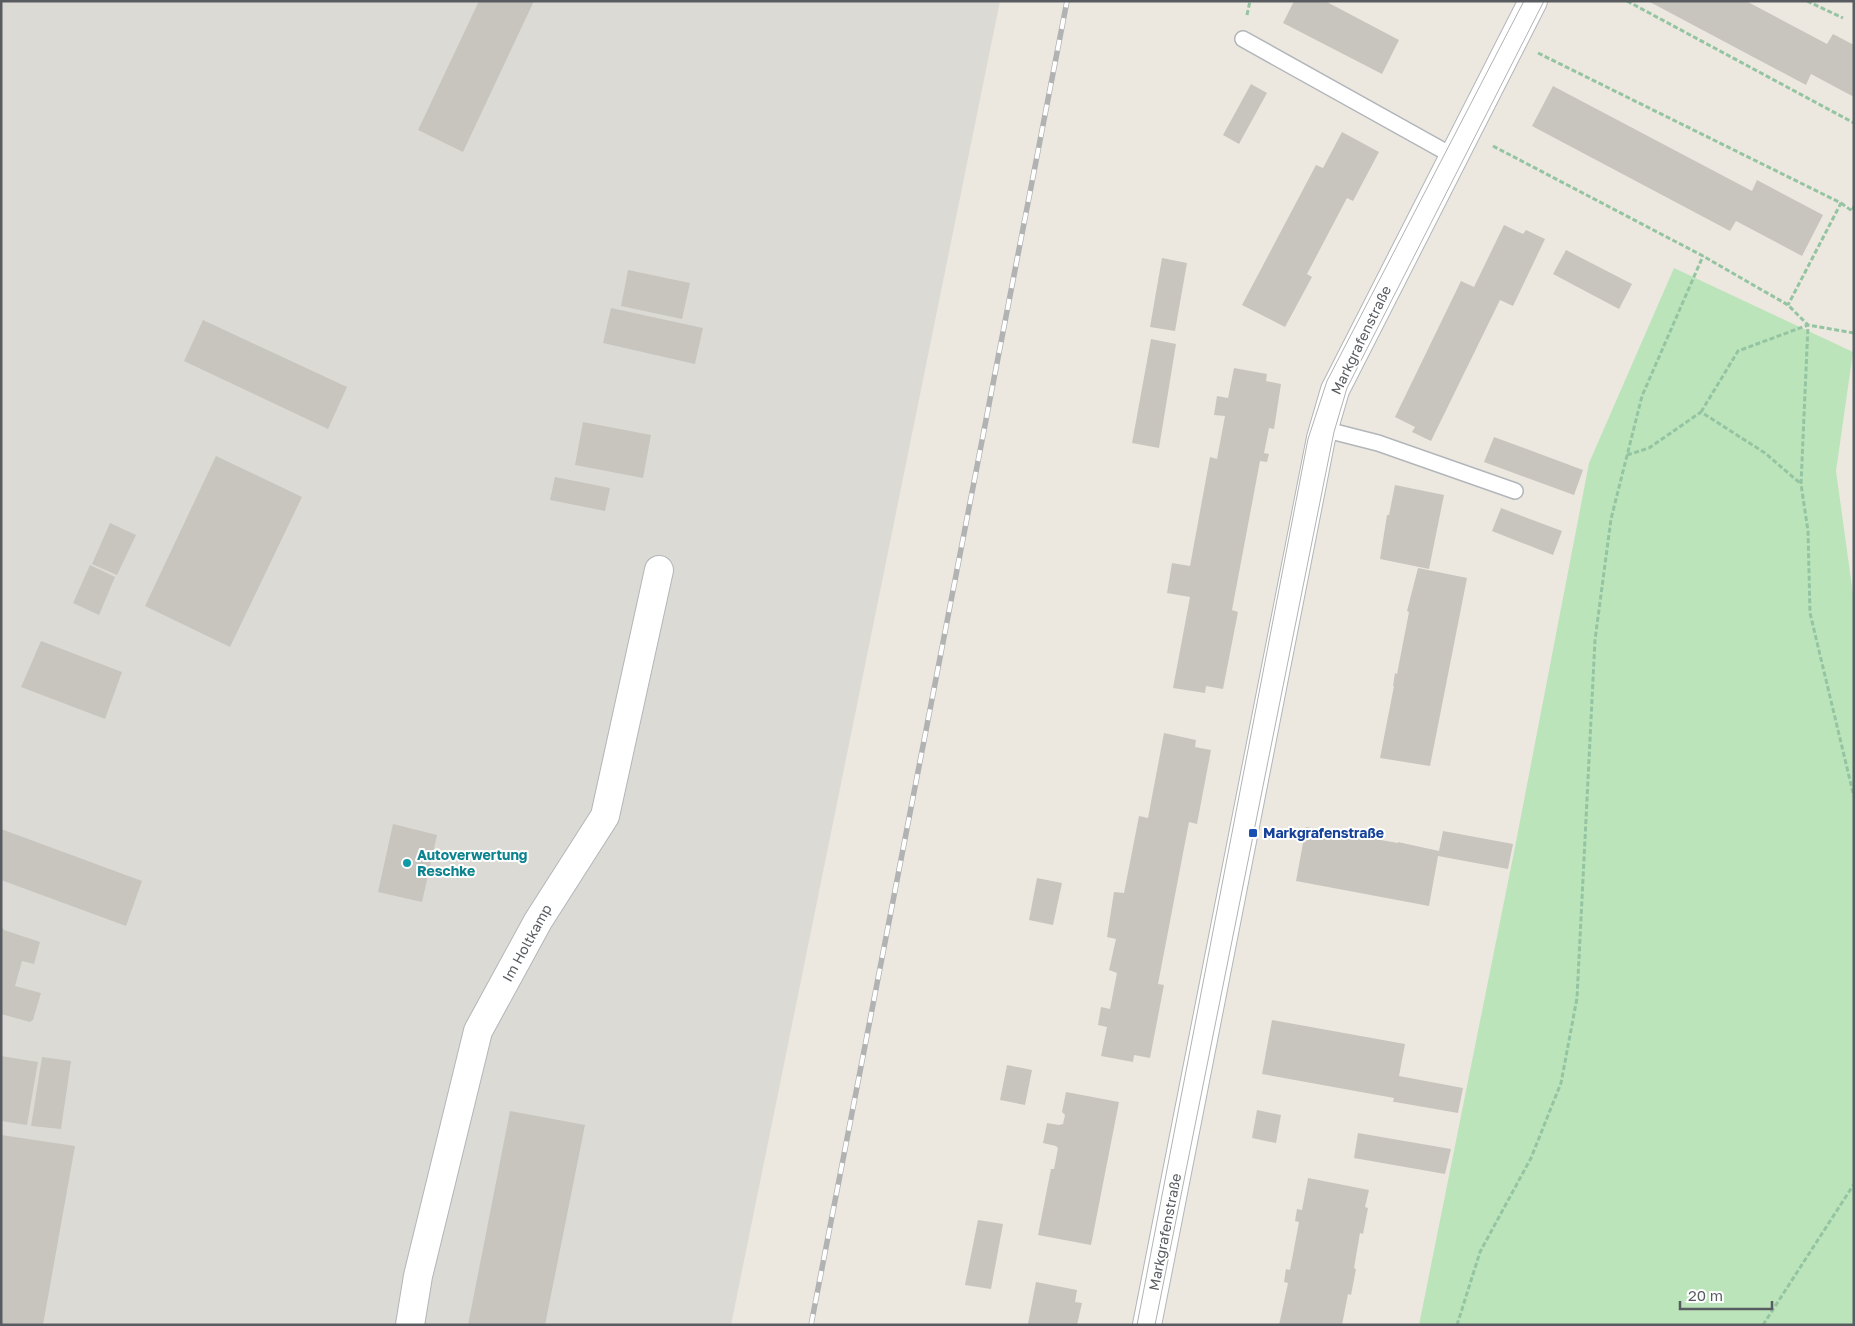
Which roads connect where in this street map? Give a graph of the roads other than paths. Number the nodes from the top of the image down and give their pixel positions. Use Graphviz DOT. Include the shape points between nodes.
graph roads {
  1 [pos="1532,1"];
  2 [pos="1243,39"];
  3 [pos="1453,156"];
  4 [pos="1324,429"];
  5 [pos="1515,492"];
  6 [pos="659,570"];
  7 [pos="410,1325"];
  8 [pos="1147,1325"];
  1 -- 3 [label="street, Markgrafenstraße"];
  2 -- 3 [label="lane"];
  3 -- 4 [label="street, Markgrafenstraße" via="1334,390"];
  4 -- 5 [label="lane" via="1378,443"];
  4 -- 8 [label="street, Markgrafenstraße"];
  6 -- 7 [label="street, Im Holtkamp" via="605,816 538,921 478,1032 418,1276"];
}
